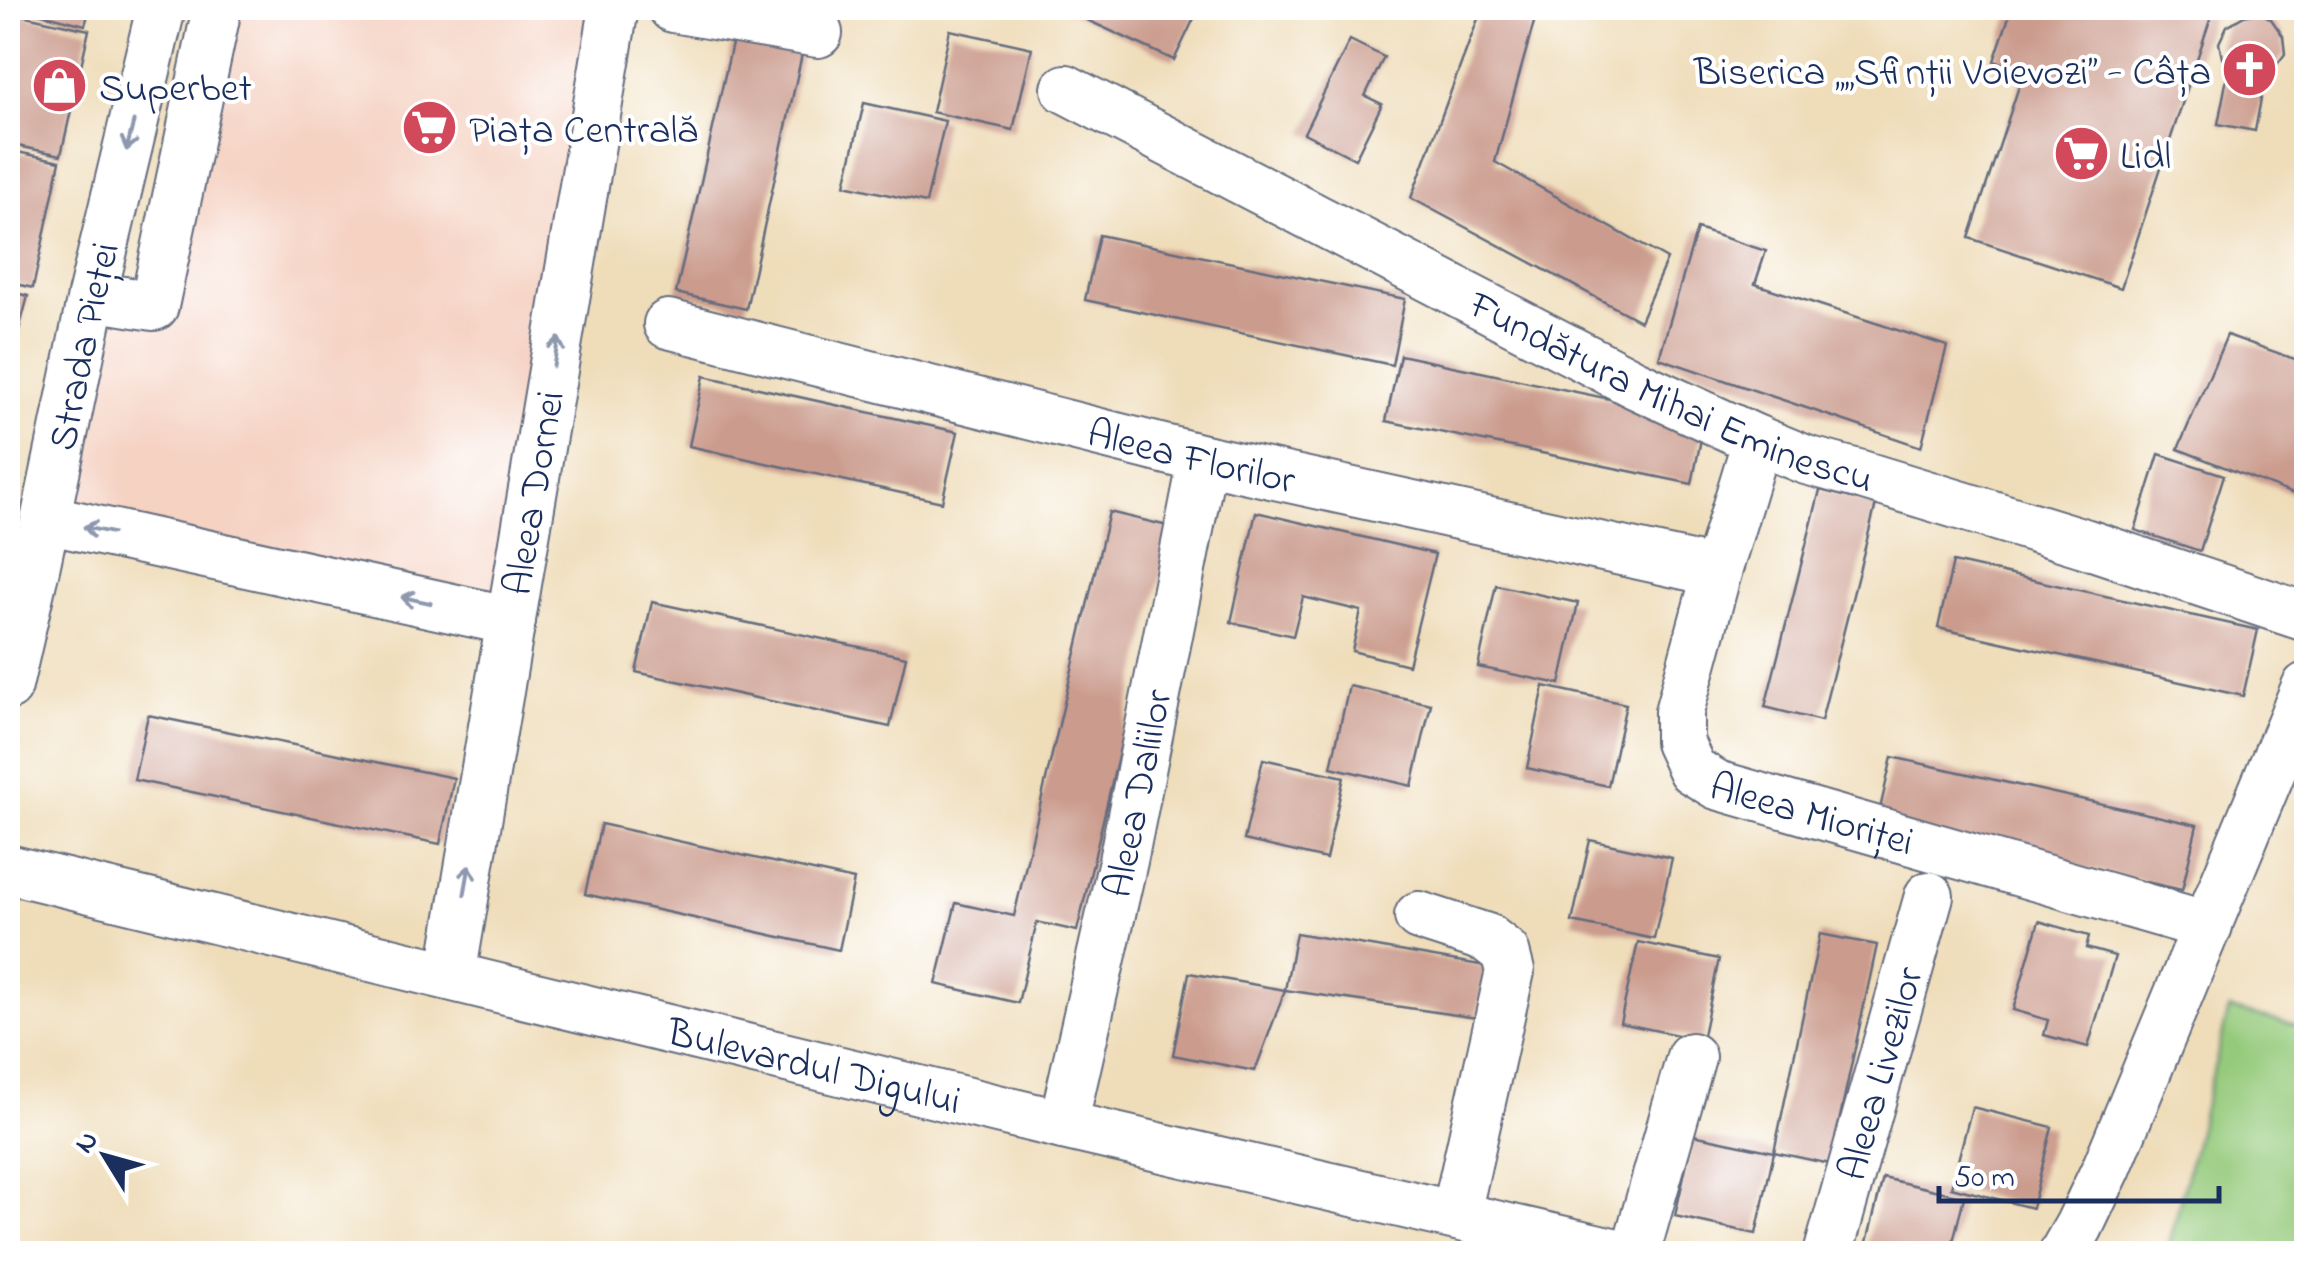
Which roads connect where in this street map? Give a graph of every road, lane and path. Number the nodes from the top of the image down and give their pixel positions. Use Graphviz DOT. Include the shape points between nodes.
graph roads {
  1 [pos="162,8"];
  2 [pos="217,8"];
  3 [pos="614,8"];
  4 [pos="672,8"];
  5 [pos="818,33"];
  6 [pos="1066,90"];
  7 [pos="92,296"];
  8 [pos="668,324"];
  9 [pos="1757,440"];
  10 [pos="1204,459"];
  11 [pos="30,546"];
  12 [pos="1717,572"];
  13 [pos="2306,617"];
  14 [pos="511,621"];
  15 [pos="8,686"];
  16 [pos="2306,687"];
  17 [pos="8,869"];
  18 [pos="1928,896"];
  19 [pos="1419,916"];
  20 [pos="2208,926"];
  21 [pos="451,976"];
  22 [pos="1691,1057"];
  23 [pos="1063,1125"];
  24 [pos="1456,1214"];
  25 [pos="1622,1254"];
  26 [pos="1635,1254"];
  27 [pos="1828,1254"];
  28 [pos="2063,1254"];
  1 -- 7 [label="street, Strada Pieței, one-way"];
  2 -- 7 [label="street" via="154,306"];
  14 -- 3 [label="street, Aleea Dornei, one-way"];
  4 -- 5 [label="street"];
  6 -- 9 [label="street, Fundătura Mihai Eminescu" via="1634,384"];
  7 -- 11 [label="street, Strada Pieței"];
  8 -- 10 [label="street, Aleea Florilor"];
  9 -- 12 [label="street, Aleea Mioriței"];
  9 -- 13 [label="street, Fundătura Mihai Eminescu"];
  10 -- 12 [label="street, Aleea Florilor"];
  10 -- 23 [label="street, Aleea Daliilor"];
  14 -- 11 [label="street, one-way"];
  11 -- 15 [label="street, Strada Pieței"];
  12 -- 20 [label="street, Aleea Mioriței" via="1679,712 1679,742 1692,770 1717,785"];
  21 -- 14 [label="street, Aleea Dornei, one-way"];
  16 -- 20 [label="street"];
  17 -- 21 [label="street, Bulevardul Digului"];
  18 -- 27 [label="street, Aleea Livezilor"];
  19 -- 24 [label="street" via="1488,938 1504,952 1510,971"];
  20 -- 28 [label="street" via="2107,1167"];
  21 -- 23 [label="street, Bulevardul Digului"];
  22 -- 26 [label="street"];
  23 -- 24 [label="street, Bulevardul Digului"];
  24 -- 25 [label="street, Bulevardul Digului"];
}
